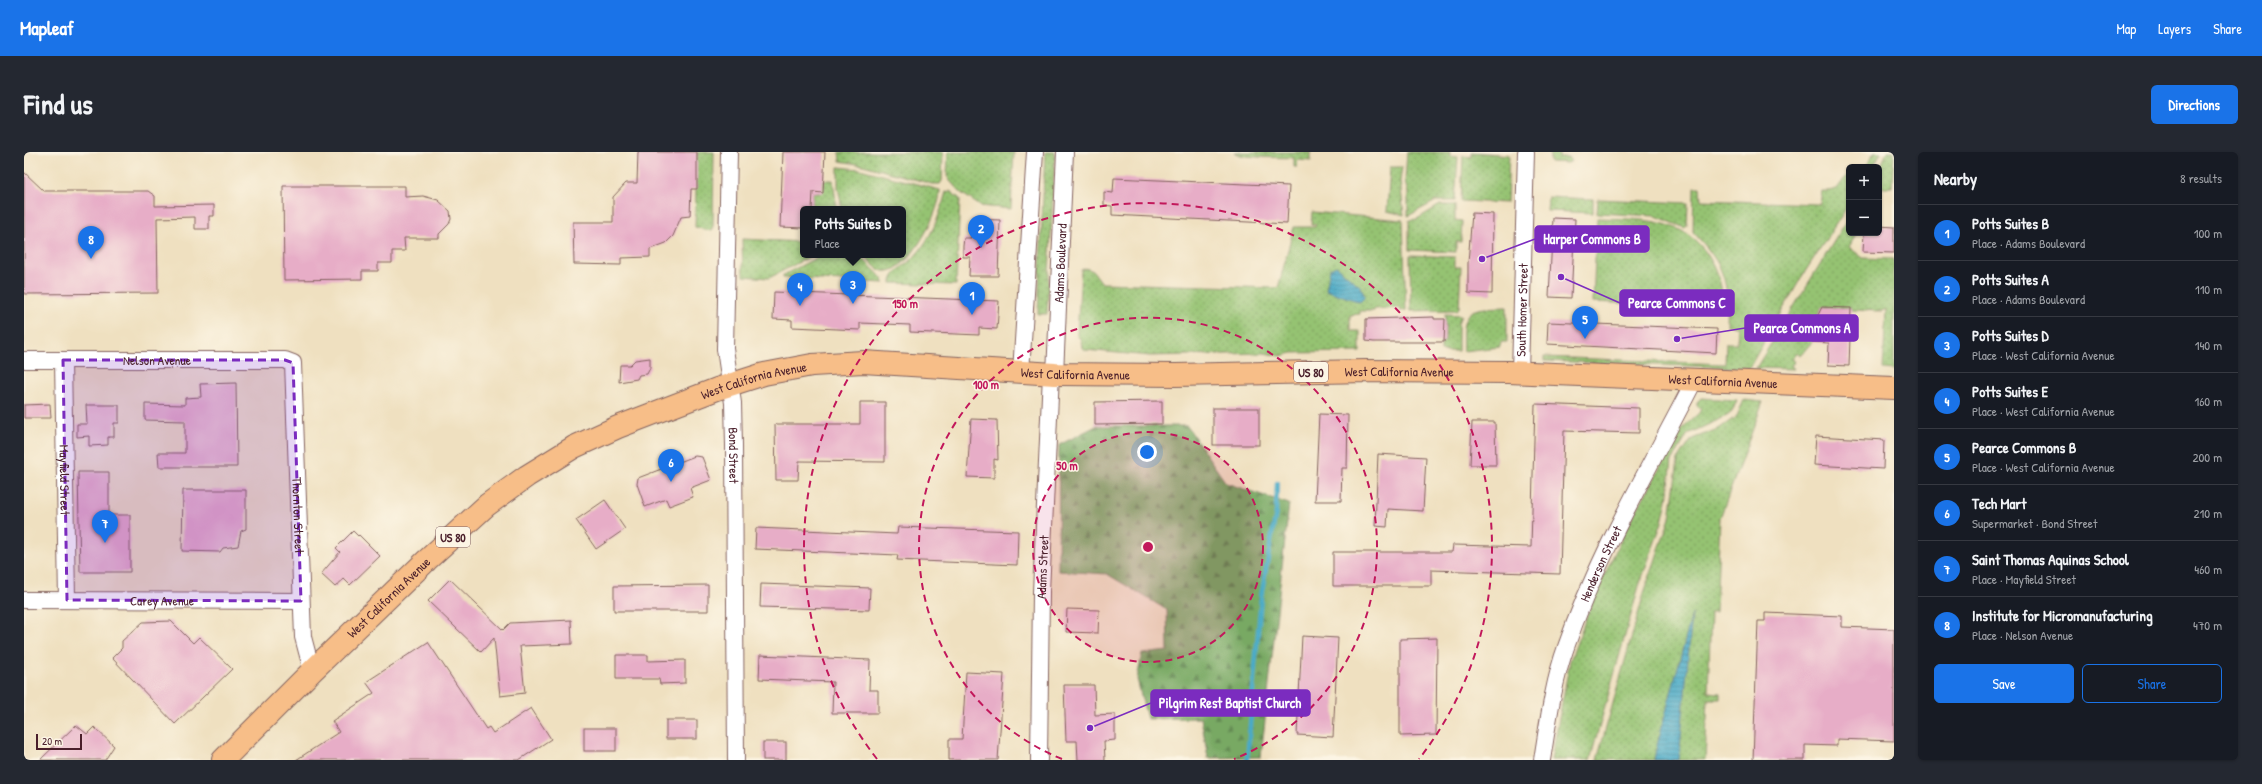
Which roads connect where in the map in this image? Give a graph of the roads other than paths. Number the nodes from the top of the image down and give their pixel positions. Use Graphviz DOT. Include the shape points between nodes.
graph roads {
  1 [pos="729,152"];
  2 [pos="1035,152"];
  3 [pos="1065,152"];
  4 [pos="1526,152"];
  5 [pos="24,360"];
  6 [pos="63,360"];
  7 [pos="290,361"];
  8 [pos="1021,372"];
  9 [pos="1520,373"];
  10 [pos="1053,374"];
  11 [pos="1694,381"];
  12 [pos="730,384"];
  13 [pos="1894,388"];
  14 [pos="24,600"];
  15 [pos="66,600"];
  16 [pos="301,601"];
  17 [pos="312,671"];
  18 [pos="223,760"];
  19 [pos="736,760"];
  20 [pos="1040,760"];
  21 [pos="1542,760"];
  1 -- 12 [label="street, Bond Street" via="725,336"];
  2 -- 8 [label="street"];
  3 -- 10 [label="street, Adams Boulevard"];
  4 -- 9 [label="street, South Homer Street"];
  5 -- 6 [label="street, Nelson Avenue"];
  6 -- 7 [label="street, Nelson Avenue"];
  6 -- 15 [label="street, Mayfield Street"];
  7 -- 16 [label="street, Thornton Street" via="295,366"];
  8 -- 10 [label="main road, West California Avenue / US 80"];
  8 -- 12 [label="main road, West California Avenue / US 80" via="863,362 812,365 764,374"];
  9 -- 10 [label="main road, West California Avenue / US 80" via="1366,371 1176,375"];
  9 -- 11 [label="main road, West California Avenue / US 80"];
  10 -- 20 [label="street, Adams Street" via="1041,592"];
  11 -- 13 [label="main road, West California Avenue / US 80"];
  11 -- 21 [label="street, Henderson Street" via="1614,534 1588,590 1565,649"];
  12 -- 17 [label="main road, West California Avenue / US 80" via="618,427 574,447 528,476 488,505"];
  12 -- 19 [label="street, Bond Street" via="734,445"];
  14 -- 15 [label="street, Carey Avenue"];
  15 -- 16 [label="street, Carey Avenue"];
  16 -- 17 [label="street, Thornton Street" via="303,637"];
  17 -- 18 [label="main road, West California Avenue / US 80"];
}
